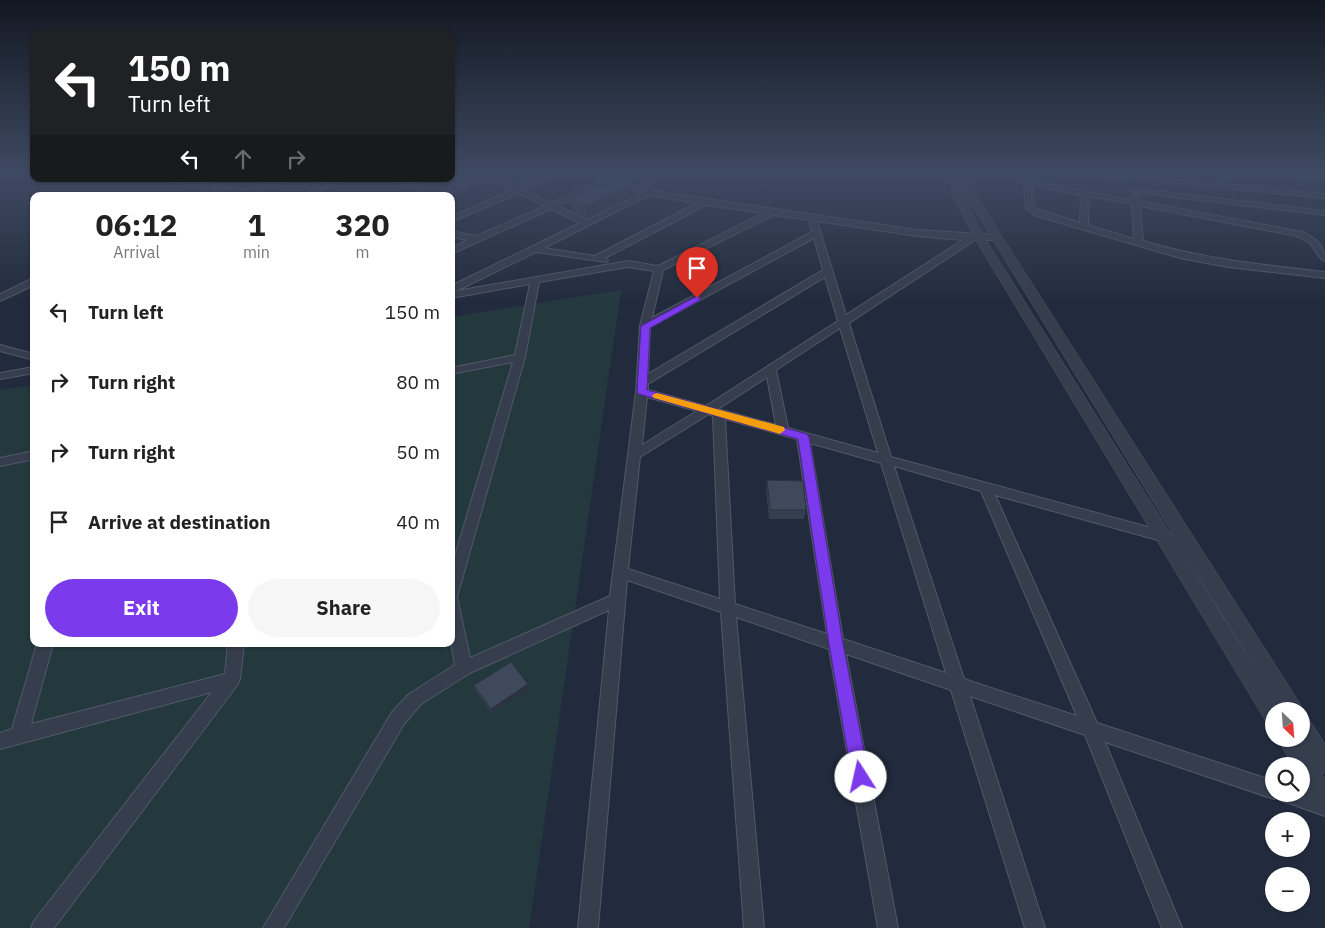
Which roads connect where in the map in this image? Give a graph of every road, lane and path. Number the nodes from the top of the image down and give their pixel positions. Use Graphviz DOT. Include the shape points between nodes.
graph roads {
  1 [pos="524,217"];
  2 [pos="575,217"];
  3 [pos="597,217"];
  4 [pos="676,217"];
  5 [pos="762,217"];
  6 [pos="812,217"];
  7 [pos="814,217"];
  8 [pos="967,217"];
  9 [pos="984,217"];
  10 [pos="1052,217"];
  11 [pos="1084,217"];
  12 [pos="1138,217"];
  13 [pos="1212,217"];
  14 [pos="586,223"];
  15 [pos="1084,227"];
  16 [pos="817,233"];
  17 [pos="455,235"];
  18 [pos="976,237"];
  19 [pos="996,237"];
  20 [pos="476,240"];
  21 [pos="1140,243"];
  22 [pos="455,249"];
  23 [pos="535,249"];
  24 [pos="1325,258"];
  25 [pos="596,259"];
  26 [pos="628,264"];
  27 [pos="659,269"];
  28 [pos="828,271"];
  29 [pos="1325,275"];
  30 [pos="535,280"];
  31 [pos="30,283"];
  32 [pos="455,288"];
  33 [pos="455,294"];
  34 [pos="0,298"];
  35 [pos="844,322"];
  36 [pos="645,326"];
  37 [pos="0,348"];
  38 [pos="30,356"];
  39 [pos="520,357"];
  40 [pos="455,369"];
  41 [pos="771,370"];
  42 [pos="30,371"];
  43 [pos="0,376"];
  44 [pos="642,387"];
  45 [pos="714,412"];
  46 [pos="783,431"];
  47 [pos="803,437"];
  48 [pos="634,455"];
  49 [pos="30,456"];
  50 [pos="885,459"];
  51 [pos="0,462"];
  52 [pos="986,488"];
  53 [pos="1164,537"];
  54 [pos="620,572"];
  55 [pos="455,580"];
  56 [pos="617,600"];
  57 [pos="728,608"];
  58 [pos="455,622"];
  59 [pos="836,644"];
  60 [pos="44,647"];
  61 [pos="236,647"];
  62 [pos="464,668"];
  63 [pos="232,679"];
  64 [pos="960,685"];
  65 [pos="1265,702"];
  66 [pos="1287,702"];
  67 [pos="1091,729"];
  68 [pos="19,736"];
  69 [pos="1310,739"];
  70 [pos="0,741"];
  71 [pos="1294,748"];
  72 [pos="1325,763"];
  73 [pos="1265,787"];
  74 [pos="1325,799"];
  75 [pos="1310,802"];
  76 [pos="1325,807"];
  77 [pos="41,928"];
  78 [pos="273,928"];
  79 [pos="588,928"];
  80 [pos="754,928"];
  81 [pos="888,928"];
  82 [pos="1035,928"];
  83 [pos="1172,928"];
  1 -- 20 [label="street"];
  2 -- 14 [label="street"];
  3 -- 14 [label="street"];
  4 -- 25 [label="street"];
  5 -- 27 [label="street"];
  6 -- 16 [label="street"];
  7 -- 18 [label="street" via="925,234"];
  8 -- 18 [label="street"];
  9 -- 19 [label="street"];
  10 -- 15 [label="street"];
  11 -- 15 [label="street"];
  12 -- 21 [label="street"];
  13 -- 24 [label="street" via="1299,234 1312,240"];
  14 -- 23 [label="street"];
  15 -- 21 [label="street"];
  16 -- 28 [label="street"];
  16 -- 36 [label="street"];
  17 -- 20 [label="street"];
  18 -- 19 [label="street"];
  18 -- 35 [label="street"];
  18 -- 53 [label="street"];
  19 -- 66 [label="street"];
  20 -- 22 [label="street"];
  21 -- 29 [label="street" via="1228,264"];
  23 -- 25 [label="street"];
  23 -- 32 [label="street"];
  25 -- 26 [label="street"];
  26 -- 27 [label="street"];
  26 -- 30 [label="street"];
  27 -- 36 [label="street"];
  28 -- 35 [label="street"];
  28 -- 44 [label="street"];
  30 -- 33 [label="street"];
  30 -- 39 [label="street"];
  31 -- 34 [label="street"];
  35 -- 41 [label="street"];
  35 -- 50 [label="street"];
  36 -- 44 [label="street"];
  37 -- 38 [label="street"];
  39 -- 40 [label="street"];
  39 -- 55 [label="street"];
  41 -- 45 [label="street"];
  41 -- 46 [label="street"];
  42 -- 43 [label="street"];
  44 -- 45 [label="street"];
  44 -- 48 [label="street"];
  45 -- 46 [label="street"];
  45 -- 48 [label="street"];
  45 -- 57 [label="street"];
  46 -- 47 [label="street"];
  47 -- 50 [label="street"];
  47 -- 59 [label="street"];
  48 -- 54 [label="street"];
  49 -- 51 [label="street"];
  50 -- 52 [label="street"];
  50 -- 64 [label="street"];
  52 -- 53 [label="street"];
  52 -- 67 [label="street"];
  53 -- 65 [label="street"];
  54 -- 56 [label="street"];
  54 -- 57 [label="street"];
  56 -- 62 [label="street"];
  56 -- 79 [label="street"];
  57 -- 59 [label="street"];
  57 -- 80 [label="street"];
  58 -- 62 [label="street"];
  59 -- 64 [label="street"];
  59 -- 81 [label="street"];
  60 -- 68 [label="street"];
  61 -- 63 [label="street"];
  62 -- 78 [label="street" via="415,699 398,718"];
  63 -- 68 [label="street"];
  63 -- 77 [label="street"];
  64 -- 67 [label="street"];
  64 -- 82 [label="street"];
  67 -- 73 [label="street"];
  67 -- 83 [label="street"];
  68 -- 70 [label="street"];
  69 -- 72 [label="street"];
  71 -- 74 [label="street"];
  75 -- 76 [label="street"];
}
